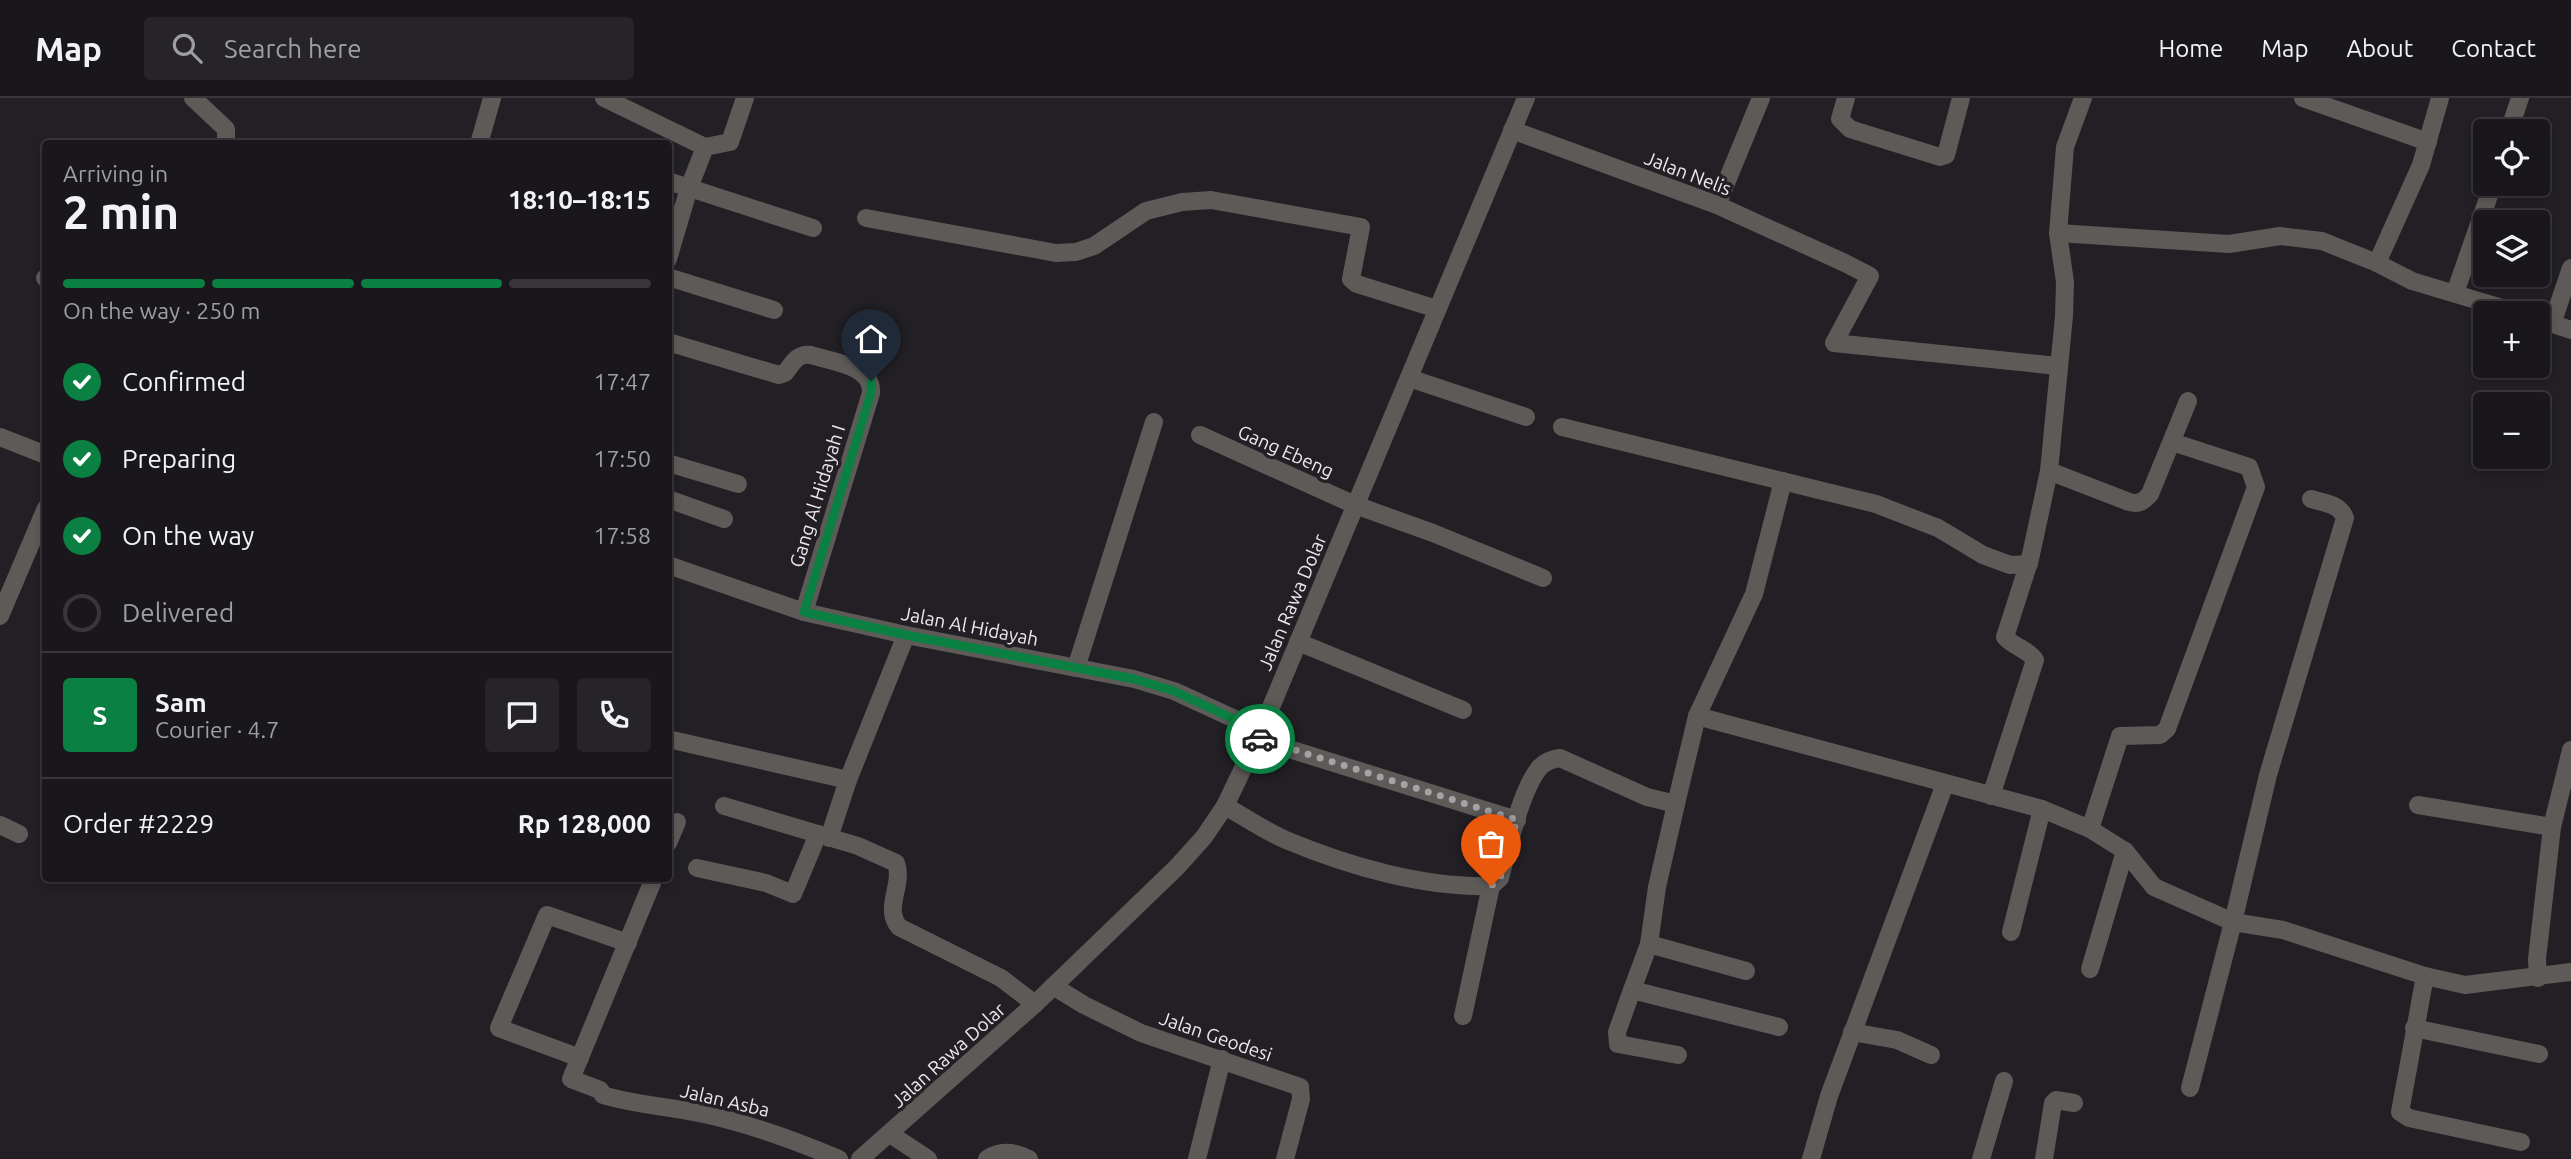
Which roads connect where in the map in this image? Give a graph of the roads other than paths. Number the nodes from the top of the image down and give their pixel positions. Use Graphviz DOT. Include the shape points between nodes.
graph roads {
  1 [pos="193,98"];
  2 [pos="492,98"];
  3 [pos="604,98"];
  4 [pos="745,98"];
  5 [pos="1525,98"];
  6 [pos="1761,98"];
  7 [pos="1846,98"];
  8 [pos="1961,98"];
  9 [pos="2083,98"];
  10 [pos="2303,98"];
  11 [pos="2440,98"];
  12 [pos="2520,98"];
  13 [pos="2514,119"];
  14 [pos="1512,130"];
  15 [pos="226,140"];
  16 [pos="480,140"];
  17 [pos="2428,142"];
  18 [pos="705,148"];
  19 [pos="672,182"];
  20 [pos="689,188"];
  21 [pos="2489,196"];
  22 [pos="1717,205"];
  23 [pos="866,218"];
  24 [pos="813,228"];
  25 [pos="2058,233"];
  26 [pos="672,245"];
  27 [pos="2377,263"];
  28 [pos="2571,268"];
  29 [pos="672,278"];
  30 [pos="2455,293"];
  31 [pos="2481,301"];
  32 [pos="1437,309"];
  33 [pos="774,310"];
  34 [pos="2550,311"];
  35 [pos="2550,323"];
  36 [pos="2571,330"];
  37 [pos="672,343"];
  38 [pos="2058,366"];
  39 [pos="1409,378"];
  40 [pos="2188,401"];
  41 [pos="1526,417"];
  42 [pos="1154,422"];
  43 [pos="1562,427"];
  44 [pos="1200,435"];
  45 [pos="0,437"];
  46 [pos="2172,442"];
  47 [pos="42,453"];
  48 [pos="672,464"];
  49 [pos="2049,471"];
  50 [pos="1783,481"];
  51 [pos="738,484"];
  52 [pos="2311,499"];
  53 [pos="672,500"];
  54 [pos="1356,505"];
  55 [pos="42,516"];
  56 [pos="724,519"];
  57 [pos="2029,564"];
  58 [pos="672,566"];
  59 [pos="1543,578"];
  60 [pos="7,582"];
  61 [pos="804,612"];
  62 [pos="0,616"];
  63 [pos="906,635"];
  64 [pos="1298,642"];
  65 [pos="1076,668"];
  66 [pos="1463,710"];
  67 [pos="1697,716"];
  68 [pos="1259,735"];
  69 [pos="672,740"];
  70 [pos="2571,750"];
  71 [pos="848,780"];
  72 [pos="1945,783"];
  73 [pos="1991,796"];
  74 [pos="1676,804"];
  75 [pos="2418,804"];
  76 [pos="724,806"];
  77 [pos="1225,806"];
  78 [pos="2042,809"];
  79 [pos="1517,820"];
  80 [pos="677,822"];
  81 [pos="0,825"];
  82 [pos="2552,827"];
  83 [pos="2090,830"];
  84 [pos="19,834"];
  85 [pos="672,834"];
  86 [pos="824,836"];
  87 [pos="2124,851"];
  88 [pos="697,868"];
  89 [pos="652,882"];
  90 [pos="1491,886"];
  91 [pos="2233,922"];
  92 [pos="2011,932"];
  93 [pos="628,943"];
  94 [pos="1649,944"];
  95 [pos="2090,969"];
  96 [pos="1746,971"];
  97 [pos="2571,972"];
  98 [pos="2425,976"];
  99 [pos="2538,978"];
  100 [pos="1053,986"];
  101 [pos="1632,990"];
  102 [pos="1035,1004"];
  103 [pos="1463,1016"];
  104 [pos="1779,1027"];
  105 [pos="2414,1028"];
  106 [pos="1852,1032"];
  107 [pos="2539,1054"];
  108 [pos="1678,1055"];
  109 [pos="1931,1055"];
  110 [pos="580,1058"];
  111 [pos="1222,1059"];
  112 [pos="2004,1081"];
  113 [pos="2190,1088"];
  114 [pos="2074,1102"];
  115 [pos="890,1134"];
  116 [pos="2521,1142"];
  117 [pos="1021,1156"];
  118 [pos="839,1159"];
  119 [pos="860,1159"];
  120 [pos="928,1159"];
  121 [pos="987,1159"];
  122 [pos="1197,1159"];
  123 [pos="1285,1159"];
  124 [pos="1811,1159"];
  125 [pos="1980,1159"];
  126 [pos="2044,1159"];
  1 -- 15 [label="street" via="226,129"];
  2 -- 16 [label="street"];
  3 -- 18 [label="street"];
  4 -- 18 [label="street" via="730,142"];
  5 -- 14 [label="street, Jalan Rawa Dolar"];
  6 -- 22 [label="street"];
  7 -- 8 [label="street" via="1840,119 1850,129 1940,156 1946,155"];
  9 -- 25 [label="street" via="2065,148"];
  10 -- 17 [label="street"];
  11 -- 17 [label="street"];
  12 -- 13 [label="street"];
  14 -- 22 [label="street, Jalan Nelis"];
  14 -- 32 [label="street, Jalan Rawa Dolar"];
  17 -- 27 [label="street"];
  18 -- 20 [label="street"];
  19 -- 20 [label="street"];
  20 -- 24 [label="street"];
  20 -- 26 [label="street"];
  21 -- 30 [label="street"];
  22 -- 38 [label="street, Jalan Nelis" via="1870,276 1834,343"];
  23 -- 32 [label="street" via="1056,253 1076,252 1094,246 1146,211 1211,200 1361,227 1351,279"];
  25 -- 27 [label="street" via="2229,244 2280,236 2322,241"];
  25 -- 38 [label="street" via="2065,282"];
  27 -- 30 [label="street" via="2412,281"];
  28 -- 34 [label="street"];
  29 -- 33 [label="street"];
  30 -- 31 [label="street"];
  32 -- 39 [label="street, Jalan Rawa Dolar"];
  35 -- 36 [label="street"];
  37 -- 61 [label="street, Gang Al Hidayah I" via="772,373 785,373 796,358 806,354 859,370 871,381"];
  38 -- 49 [label="street"];
  39 -- 41 [label="street"];
  39 -- 54 [label="street, Jalan Rawa Dolar"];
  40 -- 46 [label="street"];
  42 -- 65 [label="street"];
  43 -- 50 [label="street"];
  44 -- 54 [label="street, Gang Ebeng"];
  45 -- 47 [label="street"];
  46 -- 49 [label="street" via="2150,494 2140,503"];
  46 -- 83 [label="street" via="2249,467 2256,486 2167,729 2160,735 2120,736"];
  48 -- 51 [label="street"];
  49 -- 57 [label="street"];
  50 -- 57 [label="street" via="1876,504 1938,528 1983,555 2010,565"];
  50 -- 67 [label="street" via="1754,594"];
  52 -- 91 [label="street" via="2334,505 2345,518 2268,775"];
  53 -- 56 [label="street"];
  54 -- 59 [label="street, Gang Ebeng"];
  54 -- 64 [label="street, Jalan Rawa Dolar"];
  55 -- 60 [label="street"];
  57 -- 73 [label="street" via="2006,637 2035,660"];
  58 -- 61 [label="street, Jalan Al Hidayah"];
  60 -- 62 [label="street"];
  61 -- 63 [label="street, Jalan Al Hidayah"];
  63 -- 65 [label="street, Jalan Al Hidayah"];
  63 -- 71 [label="street"];
  64 -- 66 [label="street"];
  64 -- 68 [label="street, Jalan Rawa Dolar"];
  65 -- 68 [label="street, Jalan Al Hidayah" via="1174,691"];
  67 -- 72 [label="street"];
  67 -- 74 [label="street"];
  68 -- 77 [label="street, Jalan Rawa Dolar"];
  68 -- 79 [label="street, Jalan Al Hidayah"];
  69 -- 71 [label="street"];
  70 -- 82 [label="street"];
  71 -- 86 [label="street"];
  72 -- 73 [label="street"];
  72 -- 106 [label="street"];
  73 -- 78 [label="street"];
  74 -- 79 [label="street" via="1647,797 1560,758 1540,767"];
  74 -- 94 [label="street"];
  75 -- 82 [label="street"];
  76 -- 86 [label="street"];
  77 -- 90 [label="street" via="1284,839 1352,864 1456,887"];
  77 -- 100 [label="street, Jalan Rawa Dolar" via="1177,867"];
  78 -- 83 [label="street"];
  78 -- 92 [label="street"];
  79 -- 90 [label="street" via="1500,878"];
  80 -- 85 [label="street"];
  81 -- 84 [label="street"];
  82 -- 99 [label="street"];
  83 -- 87 [label="street"];
  86 -- 88 [label="street" via="793,894 766,883"];
  86 -- 102 [label="street" via="896,863 900,873 892,911 899,927 1001,978"];
  87 -- 91 [label="street" via="2154,887"];
  87 -- 95 [label="street"];
  89 -- 93 [label="street"];
  90 -- 103 [label="street"];
  91 -- 98 [label="street" via="2283,930"];
  91 -- 113 [label="street"];
  93 -- 110 [label="street"];
  93 -- 110 [label="street" via="547,915 499,1028"];
  94 -- 96 [label="street"];
  94 -- 101 [label="street"];
  97 -- 99 [label="street"];
  98 -- 99 [label="street" via="2465,985"];
  98 -- 105 [label="street"];
  100 -- 102 [label="street, Jalan Rawa Dolar"];
  100 -- 111 [label="street, Jalan Geodesi" via="1141,1033"];
  101 -- 104 [label="street"];
  101 -- 108 [label="street" via="1617,1032 1618,1044"];
  102 -- 115 [label="street, Jalan Rawa Dolar"];
  105 -- 107 [label="street"];
  105 -- 116 [label="street" via="2399,1104 2403,1116"];
  106 -- 109 [label="street" via="1897,1040"];
  106 -- 124 [label="street"];
  110 -- 118 [label="street, Jalan Asba" via="571,1079 603,1095 759,1129"];
  111 -- 122 [label="street"];
  111 -- 123 [label="street, Jalan Geodesi" via="1302,1089"];
  112 -- 125 [label="street"];
  114 -- 126 [label="street" via="2053,1102"];
  115 -- 119 [label="street, Jalan Rawa Dolar"];
  115 -- 120 [label="street"];
  117 -- 121 [label="street" via="996,1153"];
}
